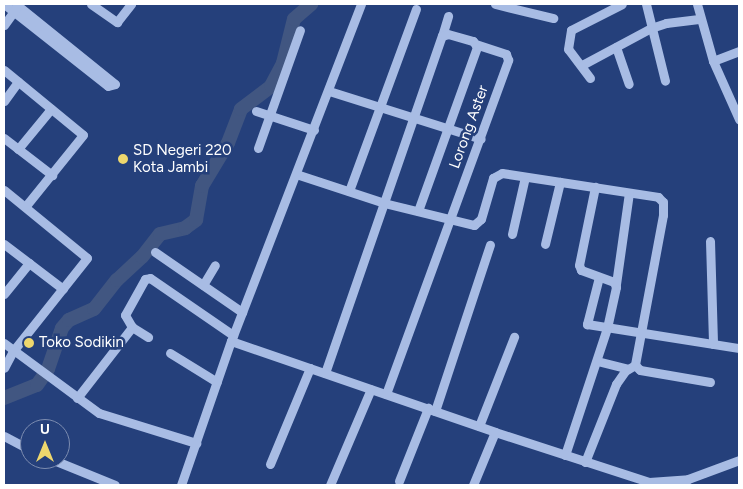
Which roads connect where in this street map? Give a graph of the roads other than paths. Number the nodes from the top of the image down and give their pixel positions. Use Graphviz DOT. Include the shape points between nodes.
graph roads {
  1 [pos="4,4"];
  2 [pos="91,4"];
  3 [pos="131,4"];
  4 [pos="361,4"];
  5 [pos="495,4"];
  6 [pos="622,4"];
  7 [pos="646,4"];
  8 [pos="696,4"];
  9 [pos="17,6"];
  10 [pos="416,8"];
  11 [pos="532,8"];
  12 [pos="448,16"];
  13 [pos="553,18"];
  14 [pos="699,19"];
  15 [pos="4,25"];
  16 [pos="651,28"];
  17 [pos="300,30"];
  18 [pos="442,36"];
  19 [pos="476,44"];
  20 [pos="616,47"];
  21 [pos="739,51"];
  22 [pos="713,61"];
  23 [pos="582,65"];
  24 [pos="4,70"];
  25 [pos="590,78"];
  26 [pos="665,81"];
  27 [pos="18,82"];
  28 [pos="629,84"];
  29 [pos="329,90"];
  30 [pos="4,101"];
  31 [pos="380,107"];
  32 [pos="52,109"];
  33 [pos="256,111"];
  34 [pos="270,115"];
  35 [pos="414,117"];
  36 [pos="739,119"];
  37 [pos="448,128"];
  38 [pos="314,130"];
  39 [pos="4,138"];
  40 [pos="481,139"];
  41 [pos="258,148"];
  42 [pos="18,149"];
  43 [pos="296,174"];
  44 [pos="52,175"];
  45 [pos="525,177"];
  46 [pos="560,182"];
  47 [pos="595,187"];
  48 [pos="4,190"];
  49 [pos="349,192"];
  50 [pos="629,193"];
  51 [pos="384,203"];
  52 [pos="25,207"];
  53 [pos="418,211"];
  54 [pos="449,219"];
  55 [pos="512,234"];
  56 [pos="710,241"];
  57 [pos="4,244"];
  58 [pos="545,244"];
  59 [pos="490,245"];
  60 [pos="155,252"];
  61 [pos="29,263"];
  62 [pos="215,265"];
  63 [pos="599,277"];
  64 [pos="616,284"];
  65 [pos="203,285"];
  66 [pos="63,289"];
  67 [pos="4,294"];
  68 [pos="242,312"];
  69 [pos="132,327"];
  70 [pos="607,328"];
  71 [pos="639,333"];
  72 [pos="148,337"];
  73 [pos="514,337"];
  74 [pos="232,338"];
  75 [pos="4,344"];
  76 [pos="713,344"];
  77 [pos="739,348"];
  78 [pos="13,350"];
  79 [pos="170,353"];
  80 [pos="597,361"];
  81 [pos="632,367"];
  82 [pos="4,368"];
  83 [pos="310,368"];
  84 [pos="325,373"];
  85 [pos="217,382"];
  86 [pos="710,382"];
  87 [pos="371,389"];
  88 [pos="386,394"];
  89 [pos="77,398"];
  90 [pos="431,410"];
  91 [pos="479,426"];
  92 [pos="495,432"];
  93 [pos="4,436"];
  94 [pos="196,443"];
  95 [pos="20,445"];
  96 [pos="566,455"];
  97 [pos="739,460"];
  98 [pos="585,462"];
  99 [pos="270,464"];
  100 [pos="70,467"];
  101 [pos="399,481"];
  102 [pos="115,485"];
  103 [pos="181,485"];
  104 [pos="330,485"];
  105 [pos="473,485"];
  1 -- 9 [label="street"];
  2 -- 3 [label="street" via="117,22"];
  4 -- 29 [label="street"];
  5 -- 11 [label="street"];
  6 -- 23 [label="street" via="571,30 568,49"];
  7 -- 16 [label="street"];
  8 -- 14 [label="street"];
  9 -- 9 [label="street" via="115,84 108,86"];
  9 -- 15 [label="street"];
  10 -- 31 [label="street"];
  11 -- 13 [label="street"];
  12 -- 18 [label="street"];
  14 -- 16 [label="street"];
  14 -- 22 [label="street"];
  16 -- 20 [label="street"];
  16 -- 26 [label="street"];
  17 -- 34 [label="street"];
  18 -- 19 [label="street" via="448,34"];
  18 -- 35 [label="street"];
  19 -- 37 [label="street"];
  19 -- 40 [label="street, Lorong Aster" via="496,49 506,54 508,60"];
  20 -- 23 [label="street"];
  20 -- 28 [label="street"];
  21 -- 22 [label="street"];
  22 -- 36 [label="street"];
  23 -- 25 [label="street"];
  24 -- 27 [label="street"];
  27 -- 30 [label="street"];
  27 -- 32 [label="street"];
  29 -- 31 [label="street"];
  29 -- 38 [label="street"];
  31 -- 35 [label="street"];
  31 -- 49 [label="street"];
  32 -- 42 [label="street"];
  32 -- 44 [label="street" via="83,135"];
  33 -- 34 [label="street"];
  34 -- 38 [label="street"];
  34 -- 41 [label="street"];
  35 -- 37 [label="street"];
  35 -- 51 [label="street"];
  37 -- 40 [label="street"];
  37 -- 53 [label="street"];
  38 -- 43 [label="street"];
  39 -- 42 [label="street"];
  40 -- 54 [label="street, Lorong Aster"];
  42 -- 44 [label="street"];
  43 -- 49 [label="street"];
  43 -- 68 [label="street"];
  44 -- 52 [label="street"];
  45 -- 46 [label="street"];
  45 -- 54 [label="street" via="502,173 493,178 481,219 474,225"];
  45 -- 55 [label="street"];
  46 -- 47 [label="street"];
  46 -- 58 [label="street"];
  47 -- 50 [label="street"];
  47 -- 63 [label="street" via="579,265 581,270"];
  48 -- 52 [label="street"];
  49 -- 51 [label="street"];
  50 -- 64 [label="street"];
  50 -- 71 [label="street" via="658,197 663,202 658,246"];
  51 -- 53 [label="street"];
  51 -- 84 [label="street"];
  52 -- 66 [label="street" via="86,254 86,262"];
  53 -- 54 [label="street"];
  54 -- 88 [label="street, Lorong Aster"];
  56 -- 76 [label="street"];
  57 -- 61 [label="street"];
  59 -- 90 [label="street"];
  60 -- 65 [label="street"];
  61 -- 66 [label="street"];
  61 -- 67 [label="street"];
  62 -- 65 [label="street"];
  63 -- 64 [label="street"];
  63 -- 70 [label="street" via="586,322"];
  64 -- 70 [label="street"];
  65 -- 68 [label="street"];
  66 -- 78 [label="street"];
  68 -- 74 [label="street"];
  69 -- 72 [label="street"];
  69 -- 74 [label="street" via="126,319 126,312 145,279 150,278"];
  69 -- 89 [label="street"];
  70 -- 71 [label="street"];
  70 -- 80 [label="street"];
  71 -- 76 [label="street"];
  71 -- 81 [label="street"];
  73 -- 91 [label="street"];
  74 -- 83 [label="street"];
  74 -- 85 [label="street"];
  75 -- 78 [label="street"];
  76 -- 77 [label="street"];
  78 -- 82 [label="street"];
  78 -- 89 [label="street"];
  79 -- 85 [label="street"];
  80 -- 81 [label="street"];
  80 -- 96 [label="street"];
  81 -- 86 [label="street"];
  81 -- 98 [label="street" via="616,384"];
  83 -- 84 [label="street"];
  83 -- 99 [label="street"];
  84 -- 87 [label="street"];
  85 -- 94 [label="street"];
  87 -- 88 [label="street"];
  87 -- 104 [label="street"];
  88 -- 90 [label="street"];
  89 -- 94 [label="street" via="99,414"];
  90 -- 91 [label="street"];
  90 -- 101 [label="street"];
  91 -- 92 [label="street"];
  92 -- 96 [label="street"];
  92 -- 105 [label="street"];
  93 -- 95 [label="street"];
  94 -- 103 [label="street"];
  96 -- 98 [label="street"];
  97 -- 98 [label="street" via="688,480 662,483 636,480"];
  100 -- 102 [label="street"];
}
